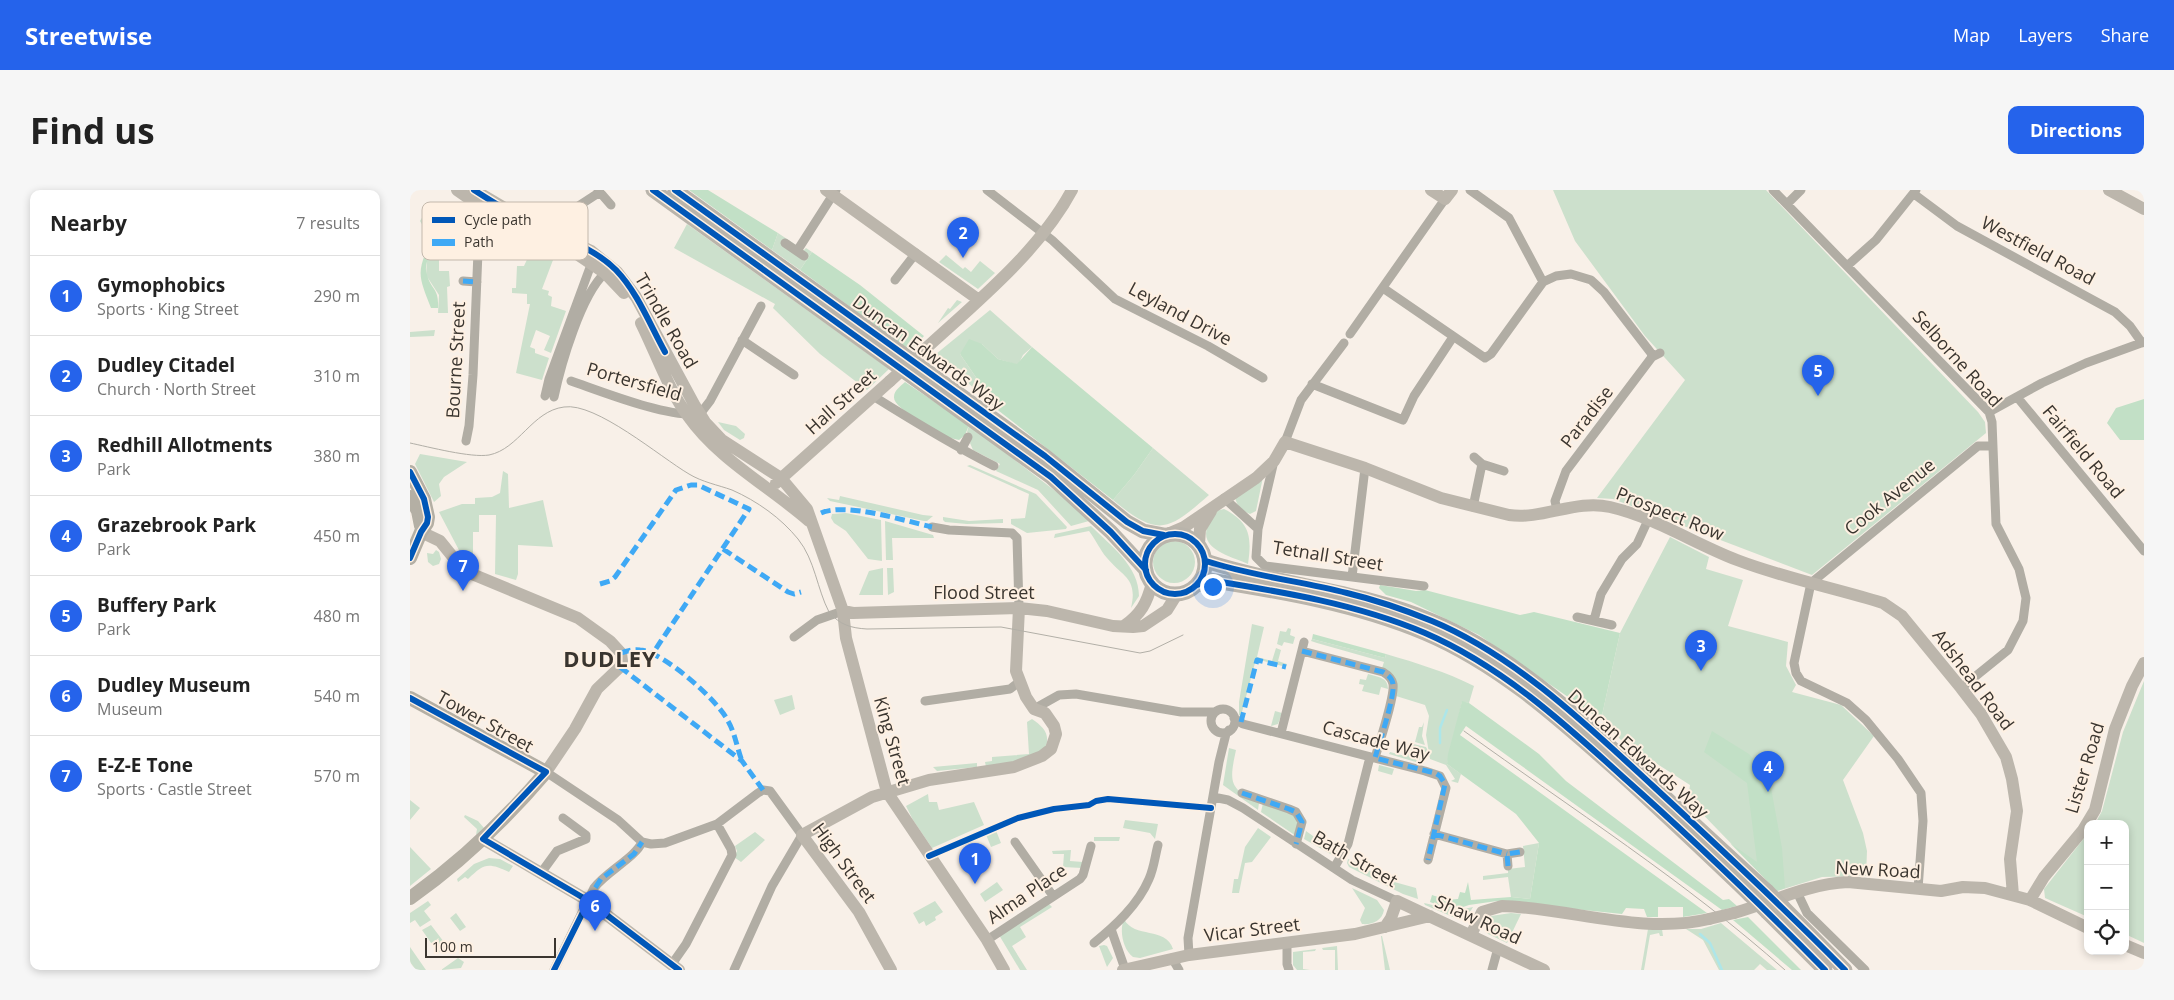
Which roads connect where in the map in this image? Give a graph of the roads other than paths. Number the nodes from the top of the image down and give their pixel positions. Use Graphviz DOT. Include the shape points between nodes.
graph roads {
  1 [pos="457,190"];
  2 [pos="474,190"];
  3 [pos="653,190"];
  4 [pos="675,190"];
  5 [pos="987,190"];
  6 [pos="1072,190"];
  7 [pos="1432,190"];
  8 [pos="1470,190"];
  9 [pos="1773,190"];
  10 [pos="1801,190"];
  11 [pos="2109,190"];
  12 [pos="599,191"];
  13 [pos="831,191"];
  14 [pos="1915,192"];
  15 [pos="1448,195"];
  16 [pos="481,202"];
  17 [pos="483,202"];
  18 [pos="583,202"];
  19 [pos="1787,204"];
  20 [pos="611,205"];
  21 [pos="2144,209"];
  22 [pos="1041,233"];
  23 [pos="785,243"];
  24 [pos="588,254"];
  25 [pos="916,254"];
  26 [pos="588,258"];
  27 [pos="478,260"];
  28 [pos="599,264"];
  29 [pos="1847,266"];
  30 [pos="895,280"];
  31 [pos="462,281"];
  32 [pos="477,282"];
  33 [pos="1543,282"];
  34 [pos="1383,288"];
  35 [pos="979,300"];
  36 [pos="761,306"];
  37 [pos="1350,334"];
  38 [pos="1453,337"];
  39 [pos="742,340"];
  40 [pos="1344,343"];
  41 [pos="2143,343"];
  42 [pos="794,376"];
  43 [pos="1263,378"];
  44 [pos="571,381"];
  45 [pos="1312,384"];
  46 [pos="873,396"];
  47 [pos="2017,397"];
  48 [pos="1988,412"];
  49 [pos="693,414"];
  50 [pos="968,437"];
  51 [pos="466,441"];
  52 [pos="1285,442"];
  53 [pos="1992,446"];
  54 [pos="961,450"];
  55 [pos="1474,457"];
  56 [pos="1274,461"];
  57 [pos="1482,464"];
  58 [pos="994,466"];
  59 [pos="1365,468"];
  60 [pos="1504,471"];
  61 [pos="410,472"];
  62 [pos="781,478"];
  63 [pos="770,488"];
  64 [pos="410,497"];
  65 [pos="1221,501"];
  66 [pos="1473,507"];
  67 [pos="1557,510"];
  68 [pos="1648,520"];
  69 [pos="813,524"];
  70 [pos="932,527"];
  71 [pos="1258,529"];
  72 [pos="421,532"];
  73 [pos="1167,534"];
  74 [pos="1199,544"];
  75 [pos="2144,551"];
  76 [pos="410,558"];
  77 [pos="1206,561"];
  78 [pos="1149,577"];
  79 [pos="1352,577"];
  80 [pos="1811,583"];
  81 [pos="1198,586"];
  82 [pos="1424,586"];
  83 [pos="1177,594"];
  84 [pos="1019,608"];
  85 [pos="843,611"];
  86 [pos="1577,617"];
  87 [pos="1594,620"];
  88 [pos="1612,625"];
  89 [pos="1124,626"];
  90 [pos="794,637"];
  91 [pos="2144,663"];
  92 [pos="1019,682"];
  93 [pos="1961,688"];
  94 [pos="410,698"];
  95 [pos="925,701"];
  96 [pos="1034,709"];
  97 [pos="1181,712"];
  98 [pos="1215,712"];
  99 [pos="1232,725"];
  100 [pos="1214,728"];
  101 [pos="1281,733"];
  102 [pos="1373,758"];
  103 [pos="1219,762"];
  104 [pos="546,772"];
  105 [pos="887,792"];
  106 [pos="1242,793"];
  107 [pos="1213,797"];
  108 [pos="564,818"];
  109 [pos="717,824"];
  110 [pos="1434,834"];
  111 [pos="802,836"];
  112 [pos="483,839"];
  113 [pos="642,842"];
  114 [pos="1015,842"];
  115 [pos="1296,844"];
  116 [pos="1158,845"];
  117 [pos="1091,846"];
  118 [pos="1520,852"];
  119 [pos="1507,854"];
  120 [pos="1428,860"];
  121 [pos="1508,866"];
  122 [pos="1334,868"];
  123 [pos="541,873"];
  124 [pos="1918,890"];
  125 [pos="1797,892"];
  126 [pos="2012,895"];
  127 [pos="1053,896"];
  128 [pos="410,898"];
  129 [pos="587,900"];
  130 [pos="2030,900"];
  131 [pos="1397,902"];
  132 [pos="1430,916"];
  133 [pos="2084,926"];
  134 [pos="1385,927"];
  135 [pos="1111,929"];
  136 [pos="1471,935"];
  137 [pos="988,940"];
  138 [pos="1094,943"];
  139 [pos="1287,944"];
  140 [pos="2129,947"];
  141 [pos="1498,948"];
  142 [pos="2144,953"];
  143 [pos="1189,955"];
  144 [pos="1172,958"];
  145 [pos="675,967"];
  146 [pos="554,970"];
  147 [pos="734,970"];
  148 [pos="891,970"];
  149 [pos="1004,970"];
  150 [pos="1124,970"];
  151 [pos="1179,970"];
  152 [pos="1290,970"];
  153 [pos="1492,970"];
  154 [pos="1544,970"];
  155 [pos="1825,970"];
  156 [pos="1845,970"];
  157 [pos="1865,970"];
  1 -- 16 [label="street, Trindle Road"];
  2 -- 17 [label="street, Trindle Road"];
  3 -- 78 [label="highway, Duncan Edwards Way" via="1051,477 1112,532"];
  4 -- 73 [label="highway, Duncan Edwards Way" via="1045,456 1127,522 1142,531"];
  5 -- 22 [label="street, Leyland Drive"];
  6 -- 22 [label="street, Hall Street"];
  7 -- 15 [label="street"];
  8 -- 33 [label="street" via="1509,218"];
  9 -- 19 [label="street, Selborne Road"];
  10 -- 19 [label="street"];
  11 -- 21 [label="street"];
  12 -- 18 [label="street"];
  12 -- 20 [label="street"];
  13 -- 23 [label="street" via="801,254"];
  13 -- 25 [label="street"];
  14 -- 29 [label="street" via="1876,240"];
  14 -- 41 [label="street, Westfield Road" via="1956,226 2115,312"];
  15 -- 34 [label="street"];
  19 -- 29 [label="street, Selborne Road"];
  22 -- 35 [label="street, Hall Street" via="1016,264"];
  22 -- 43 [label="street, Leyland Drive" via="1115,299"];
  24 -- 28 [label="street, Trindle Road"];
  25 -- 30 [label="street"];
  25 -- 35 [label="street"];
  26 -- 28 [label="street, Trindle Road"];
  27 -- 32 [label="street, Bourne Street"];
  28 -- 28 [label="street" via="592,289 550,397 549,380"];
  28 -- 49 [label="street, Trindle Road" via="630,303"];
  28 -- 49 [label="street, Trindle Road" via="617,272 636,297"];
  29 -- 48 [label="street, Selborne Road"];
  31 -- 32 [label="street, Bourne Street"];
  32 -- 51 [label="street, Bourne Street"];
  33 -- 38 [label="street" via="1492,354 1482,358"];
  33 -- 67 [label="street, Paradise" via="1564,274 1591,280 1656,355 1566,470 1555,501"];
  34 -- 37 [label="street"];
  34 -- 38 [label="street"];
  35 -- 46 [label="street, Hall Street, bridge"];
  36 -- 39 [label="street"];
  38 -- 45 [label="street" via="1414,396 1403,420"];
  39 -- 42 [label="street"];
  39 -- 49 [label="street" via="710,401"];
  40 -- 45 [label="street"];
  41 -- 47 [label="street" via="2086,363"];
  44 -- 49 [label="street, Portersfield" via="626,400"];
  45 -- 52 [label="street" via="1301,400"];
  46 -- 54 [label="street"];
  46 -- 62 [label="street, Hall Street"];
  47 -- 48 [label="street"];
  47 -- 75 [label="street, Fairfield Road"];
  48 -- 53 [label="street, Selborne Road" via="1992,422"];
  49 -- 62 [label="street, Trindle Road" via="722,440"];
  49 -- 63 [label="street, Trindle Road" via="719,451"];
  50 -- 54 [label="street"];
  52 -- 56 [label="street"];
  52 -- 59 [label="street, Prospect Row"];
  53 -- 80 [label="street, Cook Avenue" via="1978,446"];
  53 -- 93 [label="street, Selborne Road" via="1996,524 2019,569 2026,598 2023,621 2008,650"];
  54 -- 58 [label="street"];
  55 -- 57 [label="street"];
  56 -- 65 [label="street" via="1256,478"];
  56 -- 71 [label="street"];
  57 -- 60 [label="street"];
  57 -- 66 [label="street"];
  59 -- 66 [label="street, Prospect Row"];
  59 -- 79 [label="street"];
  61 -- 72 [label="main road" via="427,510 427,523"];
  62 -- 63 [label="street, Hall Street"];
  62 -- 69 [label="street, King Street" via="800,499"];
  63 -- 69 [label="street"];
  64 -- 72 [label="main road" via="418,511"];
  65 -- 71 [label="street"];
  65 -- 73 [label="street" via="1184,527"];
  65 -- 74 [label="street" via="1206,516 1200,529"];
  66 -- 67 [label="street, Prospect Row" via="1519,516"];
  67 -- 68 [label="street, Prospect Row" via="1591,505 1610,507"];
  68 -- 80 [label="street, Prospect Row" via="1738,561"];
  68 -- 87 [label="street" via="1637,544 1622,559 1601,594"];
  69 -- 85 [label="street, King Street"];
  70 -- 84 [label="street" via="1012,533 1017,538"];
  71 -- 79 [label="street, Tetnall Street" via="1256,557 1266,566"];
  72 -- 76 [label="main road"];
  72 -- 104 [label="street" via="440,541 465,570 578,618 621,653 620,667 597,690"];
  73 -- 74 [label="highway" via="1190,537"];
  73 -- 78 [label="highway" via="1147,548 1145,559"];
  74 -- 77 [label="highway"];
  77 -- 81 [label="highway" via="1204,576"];
  77 -- 156 [label="highway, Duncan Edwards Way, bridge" via="1397,608 1434,622 1496,655 1591,729 1767,891"];
  78 -- 83 [label="highway" via="1162,591"];
  78 -- 89 [label="street" via="1148,599 1140,614"];
  79 -- 82 [label="street, Tetnall Street"];
  80 -- 93 [label="street, Adshead Road" via="1883,603 1902,616"];
  80 -- 124 [label="street" via="1794,663 1796,673 1801,681 1847,703 1866,720 1921,793 1923,821"];
  81 -- 83 [label="highway"];
  81 -- 155 [label="highway, Duncan Edwards Way, bridge" via="1210,580 1346,606 1426,634 1510,681 1584,741 1675,823"];
  83 -- 89 [label="street, Flood Street" via="1167,610 1153,620 1138,626"];
  84 -- 85 [label="street, Flood Street"];
  84 -- 89 [label="street, Flood Street"];
  84 -- 92 [label="street" via="1015,662"];
  85 -- 90 [label="street" via="818,620"];
  85 -- 105 [label="street, King Street" via="846,638"];
  86 -- 87 [label="street"];
  87 -- 88 [label="street"];
  91 -- 130 [label="street, Lister Road" via="2115,729 2095,810"];
  92 -- 95 [label="street" via="1010,689"];
  92 -- 96 [label="street"];
  93 -- 126 [label="street, Adshead Road" via="1996,738 2012,779 2017,811 2010,859"];
  94 -- 104 [label="main road, Tower Street"];
  96 -- 97 [label="street" via="1059,695 1076,694"];
  96 -- 105 [label="street" via="1046,713 1056,734 1052,748 1042,756 1014,767 929,780"];
  97 -- 98 [label="street"];
  97 -- 100 [label="street"];
  98 -- 99 [label="street" via="1226,709"];
  98 -- 100 [label="street" via="1211,720"];
  99 -- 100 [label="street" via="1222,732"];
  99 -- 101 [label="street, Cascade Way" via="1243,724"];
  99 -- 103 [label="street"];
  100 -- 103 [label="street"];
  101 -- 102 [label="street, Cascade Way"];
  101 -- 102 [label="street" via="1303,646 1383,672 1392,680 1392,692"];
  102 -- 110 [label="street, Cascade Way" via="1440,776 1446,788"];
  102 -- 122 [label="street" via="1348,844"];
  103 -- 107 [label="street"];
  104 -- 112 [label="main road"];
  104 -- 113 [label="street, Tower Street" via="618,820"];
  105 -- 111 [label="street" via="847,809"];
  105 -- 137 [label="street, King Street"];
  106 -- 115 [label="street, Bath Street" via="1296,812 1302,822"];
  107 -- 115 [label="street, Bath Street" via="1243,808"];
  107 -- 143 [label="street" via="1188,938"];
  108 -- 123 [label="street" via="586,834 586,839 557,851"];
  109 -- 111 [label="street, High Street" via="763,790 770,791"];
  109 -- 113 [label="street" via="665,843"];
  109 -- 145 [label="street" via="732,855"];
  110 -- 119 [label="street"];
  110 -- 120 [label="street, Cascade Way"];
  111 -- 147 [label="street" via="772,886"];
  111 -- 148 [label="street, High Street" via="859,912"];
  112 -- 123 [label="street"];
  112 -- 128 [label="main road"];
  113 -- 129 [label="street" via="634,854 601,879"];
  114 -- 127 [label="street"];
  115 -- 122 [label="street, Bath Street"];
  116 -- 135 [label="street" via="1142,894"];
  117 -- 127 [label="street, Alma Place" via="1083,875"];
  118 -- 119 [label="street"];
  119 -- 121 [label="street"];
  122 -- 131 [label="street, Bath Street"];
  123 -- 129 [label="street"];
  124 -- 125 [label="street, New Road" via="1848,882 1824,884"];
  124 -- 126 [label="street, New Road" via="1974,886"];
  125 -- 136 [label="street, New Road, bridge" via="1734,913 1679,923 1639,922 1502,906 1482,912"];
  125 -- 157 [label="street" via="1807,913"];
  126 -- 130 [label="street, New Road"];
  127 -- 137 [label="street, Alma Place"];
  129 -- 145 [label="street"];
  129 -- 146 [label="street"];
  130 -- 133 [label="street, New Road"];
  131 -- 132 [label="street, Shaw Road"];
  131 -- 134 [label="street"];
  132 -- 134 [label="street, Vicar Street"];
  132 -- 136 [label="street, Shaw Road"];
  134 -- 139 [label="street, Vicar Street"];
  135 -- 138 [label="street"];
  135 -- 150 [label="street"];
  136 -- 141 [label="street, Shaw Road"];
  137 -- 149 [label="street, King Street"];
  139 -- 143 [label="street, Vicar Street"];
  139 -- 152 [label="street"];
  140 -- 142 [label="street"];
  141 -- 153 [label="street"];
  141 -- 154 [label="street, Shaw Road"];
  143 -- 144 [label="street, Vicar Street"];
  144 -- 150 [label="street, Vicar Street"];
  144 -- 151 [label="street"];
}
